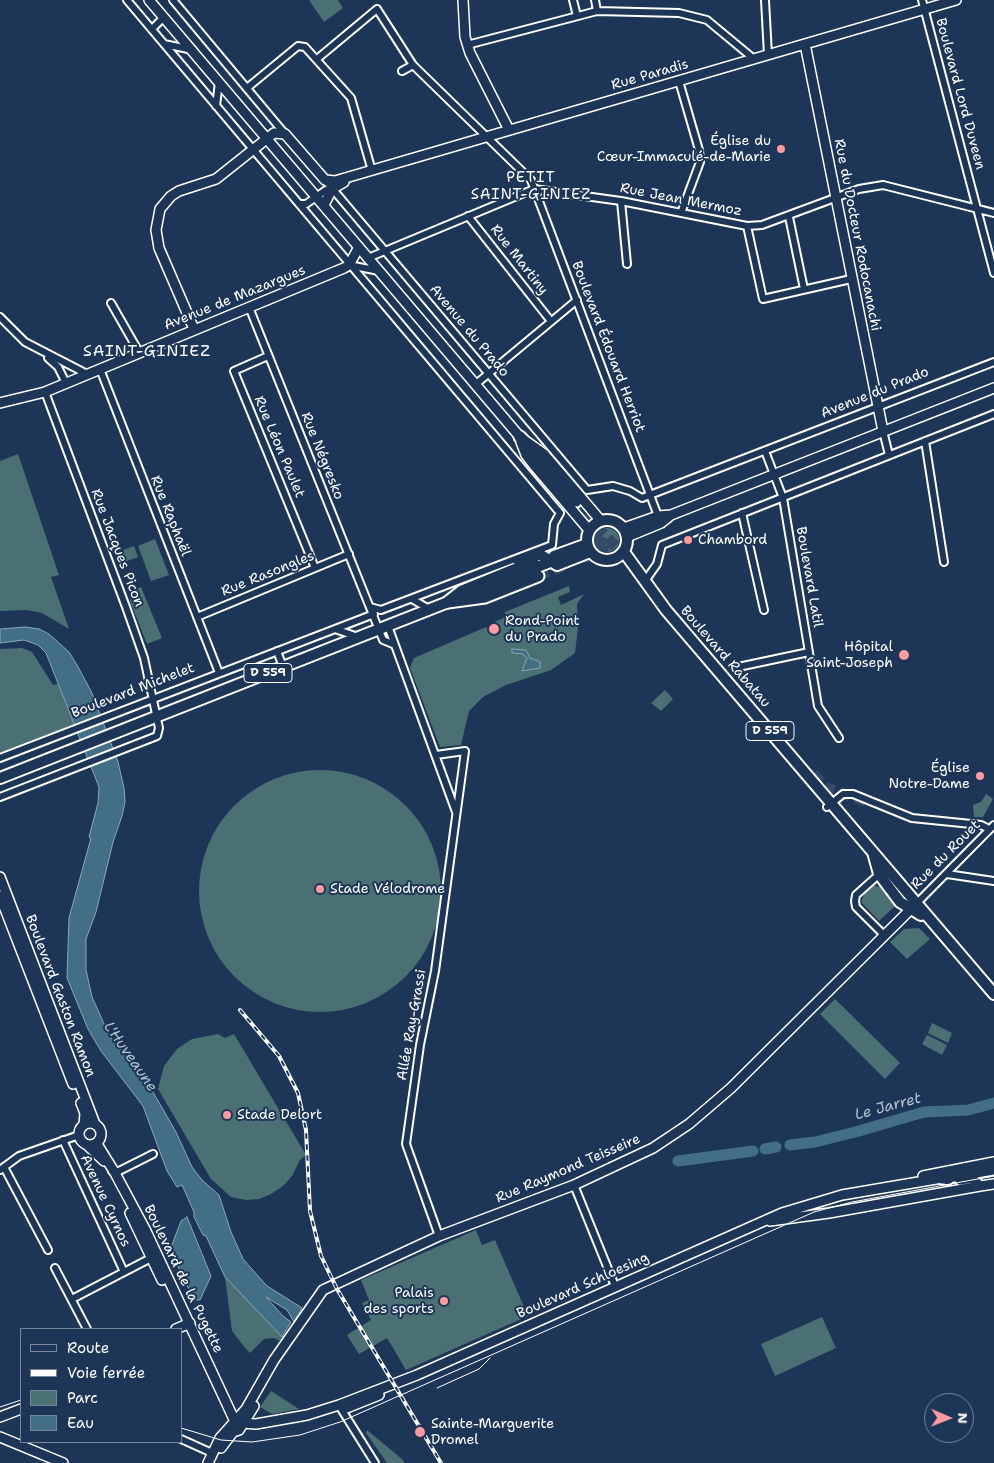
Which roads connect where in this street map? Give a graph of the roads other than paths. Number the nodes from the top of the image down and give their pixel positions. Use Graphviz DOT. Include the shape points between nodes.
graph roads {
  1 [pos="127,0"];
  2 [pos="149,0"];
  3 [pos="173,0"];
  4 [pos="463,0"];
  5 [pos="573,0"];
  6 [pos="595,0"];
  7 [pos="765,0"];
  8 [pos="956,0"];
  9 [pos="923,5"];
  10 [pos="597,11"];
  11 [pos="577,16"];
  12 [pos="164,18"];
  13 [pos="152,29"];
  14 [pos="164,44"];
  15 [pos="467,44"];
  16 [pos="805,44"];
  17 [pos="192,50"];
  18 [pos="768,55"];
  19 [pos="317,59"];
  20 [pos="754,59"];
  21 [pos="413,65"];
  22 [pos="402,71"];
  23 [pos="679,81"];
  24 [pos="219,82"];
  25 [pos="247,88"];
  26 [pos="216,106"];
  27 [pos="509,130"];
  28 [pos="285,134"];
  29 [pos="487,137"];
  30 [pos="267,138"];
  31 [pos="253,150"];
  32 [pos="372,171"];
  33 [pos="352,177"];
  34 [pos="325,180"];
  35 [pos="332,189"];
  36 [pos="534,189"];
  37 [pos="316,196"];
  38 [pos="835,199"];
  39 [pos="622,201"];
  40 [pos="299,204"];
  41 [pos="324,205"];
  42 [pos="977,208"];
  43 [pos="994,212"];
  44 [pos="680,213"];
  45 [pos="468,216"];
  46 [pos="789,217"];
  47 [pos="747,226"];
  48 [pos="359,247"];
  49 [pos="383,251"];
  50 [pos="368,258"];
  51 [pos="627,264"];
  52 [pos="349,265"];
  53 [pos="379,271"];
  54 [pos="994,273"];
  55 [pos="851,278"];
  56 [pos="804,289"];
  57 [pos="577,300"];
  58 [pos="111,303"];
  59 [pos="249,307"];
  60 [pos="0,318"];
  61 [pos="550,320"];
  62 [pos="194,330"];
  63 [pos="140,352"];
  64 [pos="268,356"];
  65 [pos="994,362"];
  66 [pos="60,365"];
  67 [pos="100,369"];
  68 [pos="87,374"];
  69 [pos="488,375"];
  70 [pos="66,383"];
  71 [pos="476,384"];
  72 [pos="994,388"];
  73 [pos="45,392"];
  74 [pos="0,404"];
  75 [pos="877,407"];
  76 [pos="994,414"];
  77 [pos="883,431"];
  78 [pos="520,437"];
  79 [pos="925,441"];
  80 [pos="766,451"];
  81 [pos="889,455"];
  82 [pos="543,475"];
  83 [pos="775,475"];
  84 [pos="533,483"];
  85 [pos="651,495"];
  86 [pos="783,498"];
  87 [pos="575,502"];
  88 [pos="742,513"];
  89 [pos="671,515"];
  90 [pos="658,516"];
  91 [pos="601,520"];
  92 [pos="589,530"];
  93 [pos="626,532"];
  94 [pos="588,548"];
  95 [pos="624,552"];
  96 [pos="349,554"];
  97 [pos="615,559"];
  98 [pos="533,562"];
  99 [pos="944,562"];
  100 [pos="315,568"];
  101 [pos="538,576"];
  102 [pos="645,581"];
  103 [pos="652,593"];
  104 [pos="412,599"];
  105 [pos="448,602"];
  106 [pos="370,607"];
  107 [pos="429,609"];
  108 [pos="764,610"];
  109 [pos="374,614"];
  110 [pos="197,617"];
  111 [pos="383,627"];
  112 [pos="335,630"];
  113 [pos="359,637"];
  114 [pos="277,651"];
  115 [pos="809,652"];
  116 [pos="283,667"];
  117 [pos="738,667"];
  118 [pos="219,673"];
  119 [pos="151,699"];
  120 [pos="156,717"];
  121 [pos="839,738"];
  122 [pos="436,754"];
  123 [pos="0,758"];
  124 [pos="0,778"];
  125 [pos="0,797"];
  126 [pos="829,805"];
  127 [pos="456,813"];
  128 [pos="992,827"];
  129 [pos="873,853"];
  130 [pos="879,874"];
  131 [pos="947,874"];
  132 [pos="0,877"];
  133 [pos="994,881"];
  134 [pos="907,892"];
  135 [pos="0,896"];
  136 [pos="914,906"];
  137 [pos="883,934"];
  138 [pos="994,994"];
  139 [pos="84,1124"];
  140 [pos="95,1124"];
  141 [pos="79,1135"];
  142 [pos="63,1140"];
  143 [pos="97,1144"];
  144 [pos="87,1145"];
  145 [pos="153,1154"];
  146 [pos="994,1162"];
  147 [pos="2,1169"];
  148 [pos="994,1169"];
  149 [pos="112,1171"];
  150 [pos="942,1178"];
  151 [pos="994,1184"];
  152 [pos="574,1185"];
  153 [pos="980,1186"];
  154 [pos="855,1193"];
  155 [pos="760,1222"];
  156 [pos="439,1236"];
  157 [pos="48,1250"];
  158 [pos="151,1258"];
  159 [pos="56,1268"];
  160 [pos="124,1272"];
  161 [pos="615,1286"];
  162 [pos="72,1299"];
  163 [pos="183,1326"];
  164 [pos="86,1328"];
  165 [pos="340,1408"];
  166 [pos="20,1409"];
  167 [pos="0,1417"];
  168 [pos="240,1424"];
  169 [pos="0,1437"];
  170 [pos="182,1440"];
  171 [pos="213,1458"];
  172 [pos="63,1463"];
  173 [pos="208,1463"];
  174 [pos="375,1463"];
  1 -- 13 [label="street"];
  2 -- 12 [label="street, Avenue du Prado"];
  3 -- 25 [label="street, Avenue du Prado"];
  4 -- 15 [label="street"];
  5 -- 11 [label="street"];
  6 -- 10 [label="street"];
  7 -- 18 [label="street"];
  8 -- 9 [label="street, Rue Paradis"];
  9 -- 16 [label="street, Rue Paradis"];
  9 -- 42 [label="street, Boulevard Lord Duveen"];
  10 -- 11 [label="street"];
  10 -- 20 [label="street" via="693,15 718,28"];
  11 -- 15 [label="street"];
  12 -- 13 [label="street"];
  12 -- 17 [label="street, Avenue du Prado"];
  13 -- 14 [label="street"];
  14 -- 17 [label="street"];
  14 -- 26 [label="street"];
  15 -- 27 [label="street"];
  16 -- 18 [label="street, Rue Paradis"];
  16 -- 38 [label="street, Rue du Docteur Rodocanachi"];
  17 -- 24 [label="street, Avenue du Prado"];
  18 -- 20 [label="street, Rue Paradis"];
  19 -- 21 [label="street, Boulevard Édouard Herriot" via="377,9"];
  19 -- 25 [label="street" via="305,47 298,46"];
  19 -- 32 [label="street" via="351,98"];
  20 -- 23 [label="street, Rue Paradis"];
  21 -- 22 [label="street"];
  21 -- 29 [label="street, Boulevard Édouard Herriot"];
  23 -- 27 [label="street, Rue Paradis"];
  23 -- 44 [label="street" via="700,162"];
  24 -- 26 [label="street"];
  24 -- 30 [label="street, Avenue du Prado"];
  25 -- 28 [label="street, Avenue du Prado"];
  26 -- 31 [label="street"];
  27 -- 29 [label="street, Rue Paradis"];
  28 -- 30 [label="street" via="274,133"];
  28 -- 34 [label="street, Avenue du Prado"];
  29 -- 32 [label="street, Rue Paradis"];
  29 -- 36 [label="street, Boulevard Édouard Herriot" via="531,180"];
  30 -- 31 [label="street"];
  30 -- 37 [label="street, Avenue du Prado"];
  31 -- 40 [label="street"];
  31 -- 62 [label="street" via="216,179 192,185 171,196 157,217 159,248"];
  32 -- 33 [label="street, Rue Paradis"];
  33 -- 34 [label="street, Rue Paradis"];
  33 -- 35 [label="street, Rue Paradis"];
  34 -- 35 [label="street, Avenue du Prado"];
  35 -- 37 [label="street"];
  35 -- 41 [label="street"];
  35 -- 49 [label="street, Avenue du Prado"];
  36 -- 39 [label="street, Rue Jean Mermoz"];
  36 -- 45 [label="street"];
  36 -- 57 [label="street, Boulevard Édouard Herriot"];
  37 -- 40 [label="street" via="306,204"];
  37 -- 41 [label="street, Avenue du Prado"];
  38 -- 42 [label="street, Rue Jean Mermoz" via="871,186 883,186"];
  38 -- 46 [label="street, Rue Jean Mermoz"];
  38 -- 55 [label="street, Rue du Docteur Rodocanachi"];
  39 -- 44 [label="street, Rue Jean Mermoz"];
  39 -- 51 [label="street"];
  40 -- 52 [label="street"];
  41 -- 48 [label="street, Avenue du Prado"];
  42 -- 43 [label="street, Rue Jean Mermoz"];
  42 -- 54 [label="street, Boulevard Lord Duveen"];
  44 -- 47 [label="street, Rue Jean Mermoz"];
  45 -- 49 [label="street"];
  45 -- 61 [label="street, Rue Martiny"];
  46 -- 47 [label="street, Rue Jean Mermoz"];
  46 -- 56 [label="street"];
  47 -- 56 [label="street" via="763,299"];
  48 -- 50 [label="street, Avenue du Prado"];
  48 -- 52 [label="street"];
  49 -- 50 [label="street"];
  49 -- 69 [label="street, Avenue du Prado"];
  50 -- 53 [label="street, Avenue du Prado"];
  52 -- 53 [label="street"];
  52 -- 59 [label="street, Avenue de Mazargues"];
  52 -- 84 [label="street"];
  53 -- 71 [label="street, Avenue du Prado"];
  55 -- 56 [label="street"];
  55 -- 75 [label="street, Rue du Docteur Rodocanachi"];
  57 -- 61 [label="street"];
  57 -- 85 [label="street, Boulevard Édouard Herriot"];
  58 -- 63 [label="street"];
  59 -- 62 [label="street, Avenue de Mazargues"];
  59 -- 64 [label="street, Rue Négresko"];
  60 -- 66 [label="street" via="25,342"];
  61 -- 69 [label="street"];
  62 -- 63 [label="street, Avenue de Mazargues"];
  63 -- 67 [label="street, Avenue de Mazargues"];
  64 -- 96 [label="street, Rue Négresko"];
  64 -- 100 [label="street, Rue Léon Paulet" via="234,371"];
  65 -- 75 [label="street, Avenue du Prado"];
  66 -- 68 [label="street"];
  66 -- 70 [label="street"];
  67 -- 68 [label="street, Avenue de Mazargues"];
  67 -- 110 [label="street, Rue Raphaël"];
  68 -- 70 [label="street, Avenue de Mazargues"];
  69 -- 71 [label="street"];
  69 -- 85 [label="street, Avenue du Prado" via="587,490 613,486 642,498"];
  70 -- 73 [label="street, Avenue de Mazargues"];
  71 -- 78 [label="street, Avenue du Prado"];
  72 -- 77 [label="street"];
  73 -- 74 [label="street, Avenue de Mazargues"];
  73 -- 119 [label="street, Rue Jacques Picon" via="144,658"];
  75 -- 77 [label="street, Rue du Docteur Rodocanachi"];
  75 -- 80 [label="street, Avenue du Prado"];
  76 -- 79 [label="street"];
  77 -- 81 [label="street"];
  77 -- 83 [label="street"];
  78 -- 82 [label="street, Avenue du Prado" via="526,455"];
  78 -- 87 [label="highway"];
  78 -- 91 [label="street, Avenue du Prado" via="544,454"];
  79 -- 81 [label="street"];
  79 -- 99 [label="street"];
  80 -- 83 [label="street"];
  80 -- 85 [label="street, Avenue du Prado"];
  81 -- 86 [label="street"];
  82 -- 84 [label="street"];
  82 -- 92 [label="street, Avenue du Prado"];
  83 -- 86 [label="street, Boulevard Latil"];
  83 -- 89 [label="street"];
  84 -- 104 [label="street" via="560,513 554,524 552,544"];
  85 -- 90 [label="street, Boulevard Édouard Herriot"];
  86 -- 88 [label="street"];
  86 -- 115 [label="street, Boulevard Latil"];
  88 -- 102 [label="street" via="662,545 657,564"];
  88 -- 108 [label="street"];
  89 -- 90 [label="street"];
  89 -- 93 [label="street" via="661,523"];
  90 -- 93 [label="street"];
  91 -- 92 [label="main road"];
  91 -- 93 [label="main road" via="616,522"];
  92 -- 94 [label="main road"];
  93 -- 95 [label="main road"];
  94 -- 97 [label="main road" via="603,560"];
  94 -- 105 [label="main road" via="554,556 550,562 534,555 460,587"];
  95 -- 97 [label="main road"];
  95 -- 102 [label="main road, Boulevard Rabatau / D 559"];
  96 -- 100 [label="street, Rue Rasongles"];
  96 -- 106 [label="street, Rue Négresko"];
  97 -- 103 [label="main road, Boulevard Rabatau / D 559"];
  98 -- 105 [label="highway" via="462,591"];
  100 -- 110 [label="street, Rue Rasongles"];
  101 -- 105 [label="highway" via="485,596"];
  102 -- 103 [label="main road, Boulevard Rabatau / D 559"];
  103 -- 126 [label="main road, Boulevard Rabatau / D 559"];
  104 -- 106 [label="street" via="381,610"];
  104 -- 107 [label="street"];
  105 -- 107 [label="main road, D 559"];
  106 -- 109 [label="street, Rue Négresko"];
  107 -- 111 [label="main road, D 559"];
  109 -- 111 [label="street, Rue Négresko"];
  109 -- 112 [label="street, Boulevard Michelet"];
  110 -- 118 [label="street, Rue Raphaël"];
  111 -- 113 [label="main road, D 559"];
  111 -- 122 [label="street, Allée Ray-Grassi" via="383,640 395,645"];
  112 -- 113 [label="street"];
  112 -- 114 [label="street, Boulevard Michelet"];
  113 -- 116 [label="main road, D 559"];
  114 -- 116 [label="street"];
  114 -- 118 [label="street, Boulevard Michelet"];
  115 -- 117 [label="street"];
  115 -- 121 [label="street, Boulevard Latil" via="818,706"];
  116 -- 120 [label="main road, D 559"];
  118 -- 119 [label="street, Boulevard Michelet"];
  119 -- 120 [label="street, Rue Jacques Picon"];
  119 -- 123 [label="street, Boulevard Michelet"];
  120 -- 124 [label="main road, D 559"];
  120 -- 125 [label="street" via="157,736"];
  122 -- 127 [label="street, Allée Ray-Grassi"];
  122 -- 127 [label="street, Allée Ray-Grassi" via="465,751"];
  126 -- 128 [label="street" via="843,794 860,796 912,818"];
  126 -- 129 [label="main road, Boulevard Rabatau / D 559"];
  127 -- 156 [label="street, Allée Ray-Grassi" via="435,971 420,1045 406,1144"];
  128 -- 131 [label="street, Rue du Rouet"];
  129 -- 130 [label="main road, Boulevard Rabatau / D 559"];
  129 -- 134 [label="main road, Boulevard Rabatau / D 559"];
  130 -- 134 [label="street, Boulevard Rabatau"];
  130 -- 136 [label="main road, Boulevard Rabatau / D 559" via="900,902"];
  130 -- 137 [label="street" via="856,895 855,901 856,907"];
  131 -- 133 [label="street"];
  131 -- 136 [label="street, Rue du Rouet"];
  132 -- 140 [label="street, Boulevard Gaston Ramon"];
  134 -- 136 [label="main road, Boulevard Rabatau / D 559"];
  135 -- 139 [label="street, Boulevard Gaston Ramon" via="79,1098"];
  136 -- 137 [label="street, Rue Raymond Teisseire"];
  136 -- 138 [label="main road, Boulevard Rabatau / D 559"];
  137 -- 152 [label="street, Rue Raymond Teisseire" via="738,1081 689,1124 653,1148"];
  139 -- 140 [label="street"];
  139 -- 141 [label="street"];
  140 -- 143 [label="street" via="102,1134"];
  141 -- 142 [label="street"];
  141 -- 144 [label="street"];
  142 -- 147 [label="street" via="19,1156"];
  142 -- 160 [label="street, Avenue Cyrnos"];
  143 -- 144 [label="street"];
  143 -- 149 [label="street, Boulevard de la Pugette"];
  144 -- 149 [label="street, Boulevard de la Pugette"];
  145 -- 149 [label="street"];
  146 -- 154 [label="street, Boulevard Schloesing" via="867,1187"];
  147 -- 157 [label="street"];
  148 -- 150 [label="highway"];
  149 -- 158 [label="street, Boulevard de la Pugette"];
  149 -- 163 [label="street, Boulevard de la Pugette"];
  150 -- 153 [label="street, Boulevard Schloesing" via="952,1182 972,1178"];
  150 -- 154 [label="street, Boulevard Schloesing"];
  151 -- 153 [label="street, Boulevard Schloesing"];
  152 -- 156 [label="street, Rue Raymond Teisseire"];
  152 -- 161 [label="street"];
  153 -- 155 [label="street, Boulevard Schloesing"];
  154 -- 155 [label="street, Boulevard Schloesing" via="806,1205"];
  155 -- 161 [label="street, Boulevard Schloesing"];
  156 -- 168 [label="street, Rue Raymond Teisseire" via="328,1287 316,1296"];
  158 -- 160 [label="street"];
  158 -- 163 [label="street, Boulevard de la Pugette"];
  159 -- 162 [label="street"];
  160 -- 162 [label="street"];
  161 -- 165 [label="street, Boulevard Schloesing" via="417,1375 402,1385"];
  162 -- 164 [label="street"];
  163 -- 168 [label="street, Boulevard de la Pugette"];
  165 -- 168 [label="street, Boulevard Schloesing" via="283,1426"];
  165 -- 174 [label="street"];
  166 -- 167 [label="street"];
  168 -- 171 [label="street, Rue Raymond Teisseire"];
  169 -- 172 [label="street"];
  170 -- 171 [label="street"];
  171 -- 173 [label="street, Rue Raymond Teisseire"];
}
